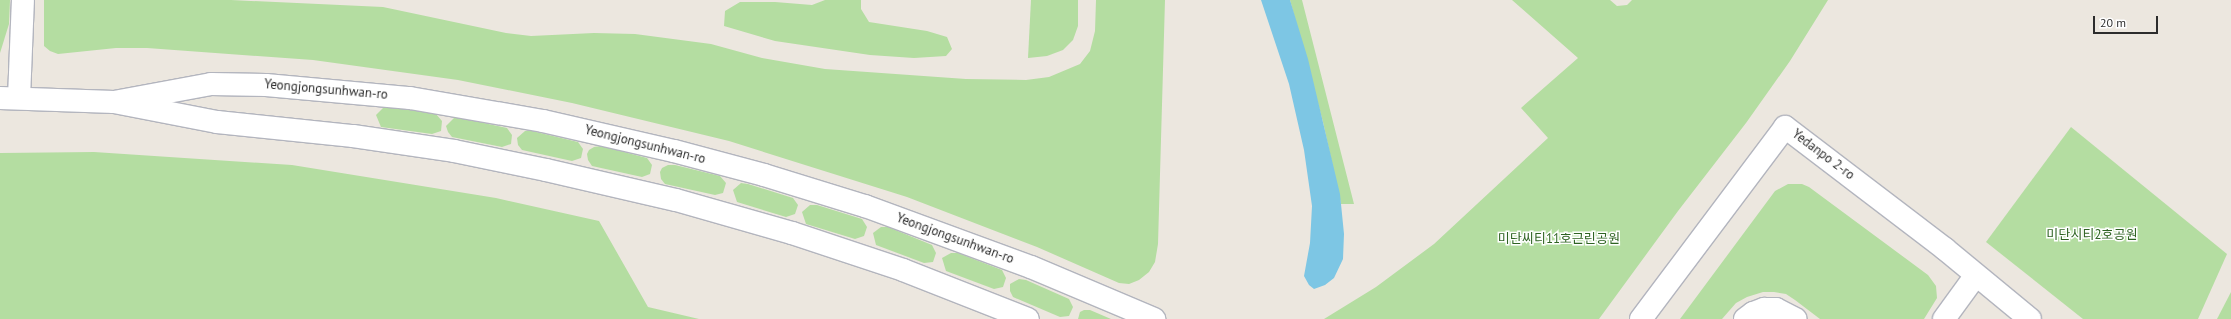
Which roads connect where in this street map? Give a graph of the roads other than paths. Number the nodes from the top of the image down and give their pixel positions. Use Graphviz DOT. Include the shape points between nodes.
graph roads {
  1 [pos="23,0"];
  2 [pos="10,98"];
  3 [pos="114,102"];
  4 [pos="1976,275"];
  5 [pos="1028,319"];
  6 [pos="1154,319"];
  7 [pos="1641,319"];
  8 [pos="1745,319"];
  9 [pos="1796,319"];
  10 [pos="1944,319"];
  11 [pos="2030,319"];
  1 -- 2 [label="main road"];
  2 -- 3 [label="main road, Yeongjongsunhwan-ro"];
  3 -- 5 [label="main road, Yeongjongsunhwan-ro" via="218,122 353,136 454,151 676,200 792,233 903,270"];
  3 -- 6 [label="main road, Yeongjongsunhwan-ro" via="211,84 266,85 410,98 564,126 667,149 865,206 1031,267"];
  4 -- 7 [label="main road, Yedanpo 2-ro" via="1785,127"];
  4 -- 10 [label="main road"];
  4 -- 11 [label="main road, Yedanpo 2-ro"];
  8 -- 9 [label="main road" via="1764,309 1776,309"];
}
